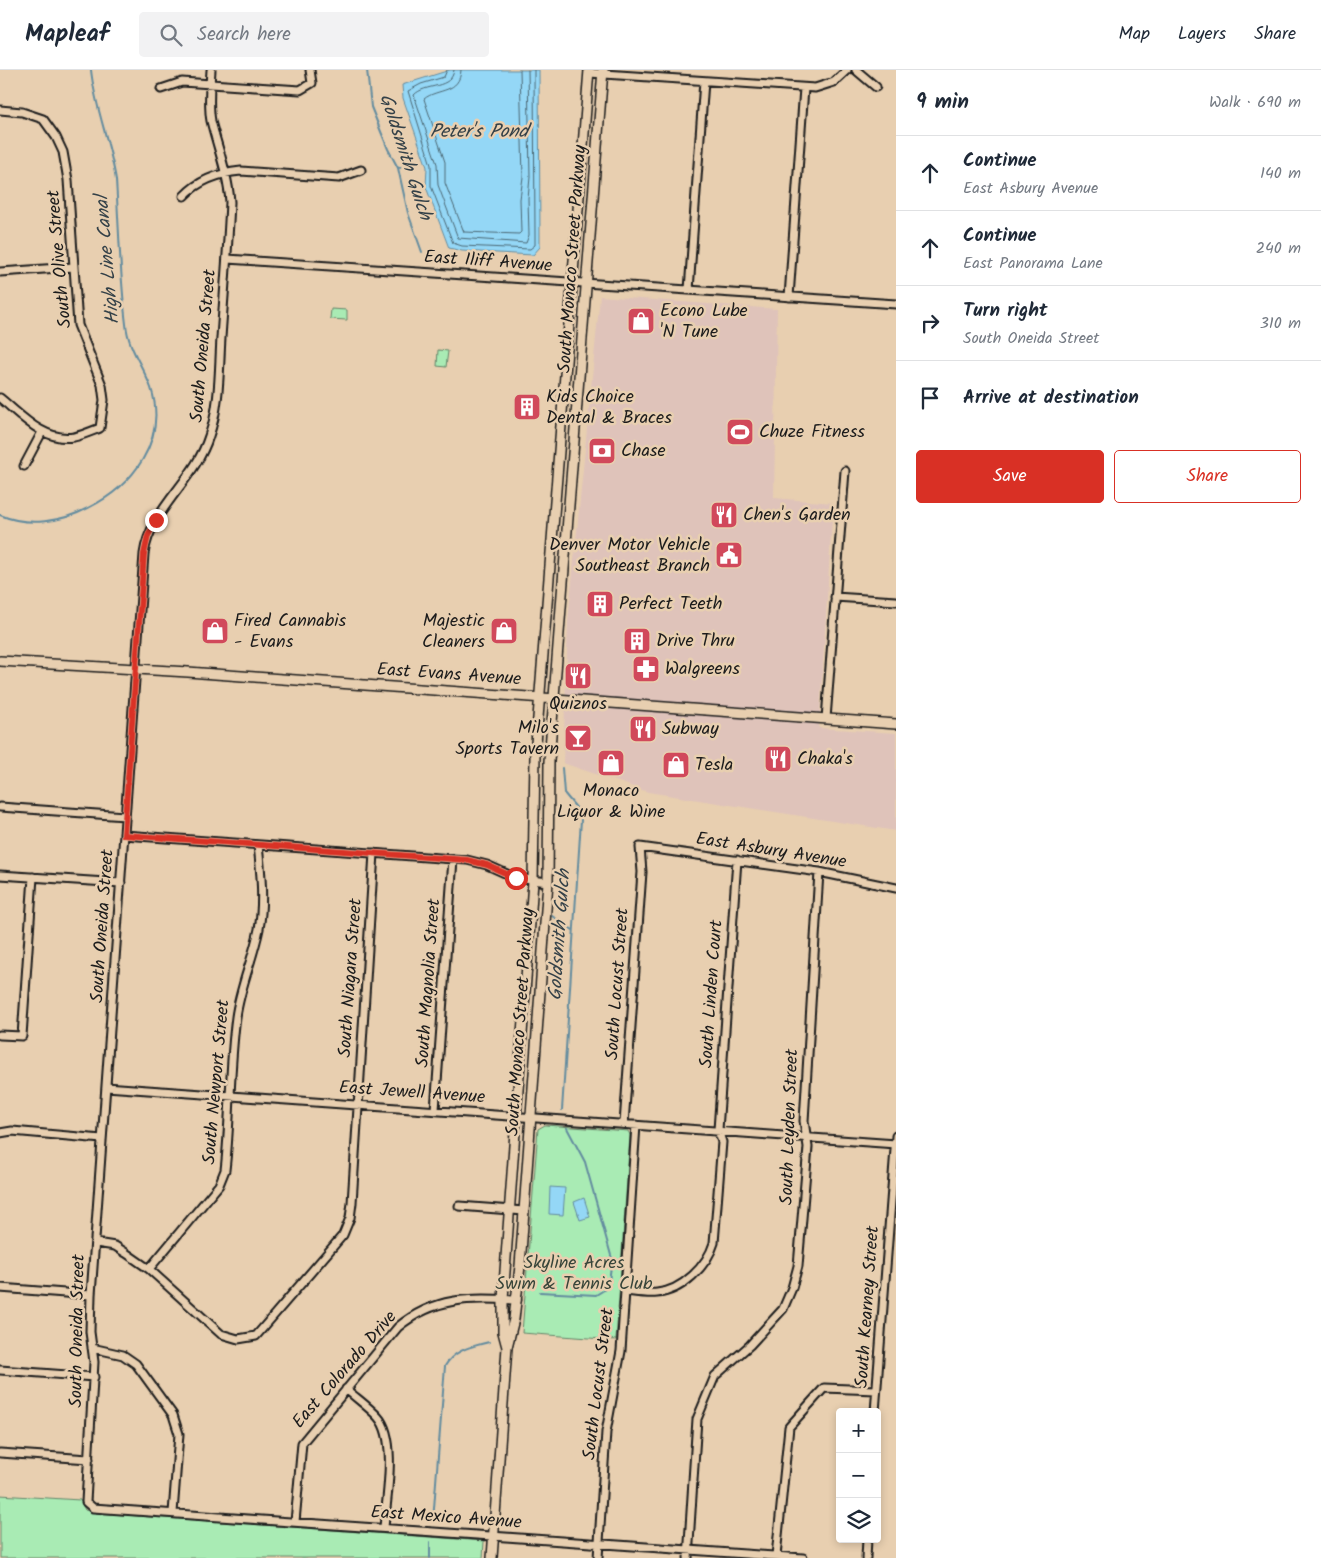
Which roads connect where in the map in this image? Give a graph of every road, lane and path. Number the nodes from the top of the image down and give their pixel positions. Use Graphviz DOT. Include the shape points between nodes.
graph roads {
  1 [pos="211,70"];
  2 [pos="310,70"];
  3 [pos="847,70"];
  4 [pos="856,70"];
  5 [pos="589,72"];
  6 [pos="603,72"];
  7 [pos="704,81"];
  8 [pos="210,83"];
  9 [pos="876,87"];
  10 [pos="804,88"];
  11 [pos="161,89"];
  12 [pos="0,110"];
  13 [pos="361,170"];
  14 [pos="227,172"];
  15 [pos="184,196"];
  16 [pos="227,259"];
  17 [pos="74,268"];
  18 [pos="0,272"];
  19 [pos="574,282"];
  20 [pos="588,284"];
  21 [pos="689,290"];
  22 [pos="789,297"];
  23 [pos="896,304"];
  24 [pos="0,398"];
  25 [pos="42,432"];
  26 [pos="24,466"];
  27 [pos="844,471"];
  28 [pos="835,597"];
  29 [pos="896,601"];
  30 [pos="0,661"];
  31 [pos="136,668"];
  32 [pos="540,698"];
  33 [pos="554,698"];
  34 [pos="826,719"];
  35 [pos="896,724"];
  36 [pos="0,807"];
  37 [pos="126,816"];
  38 [pos="124,835"];
  39 [pos="258,845"];
  40 [pos="640,847"];
  41 [pos="374,853"];
  42 [pos="453,858"];
  43 [pos="737,860"];
  44 [pos="819,872"];
  45 [pos="0,875"];
  46 [pos="33,877"];
  47 [pos="533,881"];
  48 [pos="548,882"];
  49 [pos="121,883"];
  50 [pos="896,888"];
  51 [pos="0,1035"];
  52 [pos="106,1087"];
  53 [pos="231,1096"];
  54 [pos="358,1105"];
  55 [pos="435,1110"];
  56 [pos="516,1115"];
  57 [pos="530,1116"];
  58 [pos="624,1124"];
  59 [pos="636,1125"];
  60 [pos="718,1130"];
  61 [pos="0,1133"];
  62 [pos="896,1136"];
  63 [pos="806,1137"];
  64 [pos="102,1139"];
  65 [pos="896,1144"];
  66 [pos="459,1206"];
  67 [pos="509,1210"];
  68 [pos="524,1211"];
  69 [pos="96,1243"];
  70 [pos="149,1269"];
  71 [pos="0,1288"];
  72 [pos="625,1291"];
  73 [pos="91,1295"];
  74 [pos="503,1300"];
  75 [pos="517,1300"];
  76 [pos="507,1347"];
  77 [pos="92,1348"];
  78 [pos="0,1370"];
  79 [pos="94,1377"];
  80 [pos="346,1388"];
  81 [pos="876,1390"];
  82 [pos="875,1408"];
  83 [pos="0,1453"];
  84 [pos="89,1459"];
  85 [pos="88,1506"];
  86 [pos="174,1513"];
  87 [pos="296,1522"];
  88 [pos="384,1528"];
  89 [pos="494,1536"];
  90 [pos="599,1543"];
  91 [pos="867,1543"];
  92 [pos="688,1550"];
  93 [pos="776,1556"];
  94 [pos="492,1558"];
  95 [pos="598,1558"];
  96 [pos="688,1558"];
  97 [pos="803,1558"];
  98 [pos="866,1558"];
  1 -- 8 [label="street, South Oneida Street"];
  2 -- 8 [label="street" via="312,83 300,90"];
  3 -- 10 [label="street" via="825,86"];
  4 -- 9 [label="street"];
  5 -- 6 [label="street"];
  5 -- 19 [label="main road, South Monaco Street Parkway"];
  6 -- 7 [label="street"];
  6 -- 20 [label="main road, South Monaco Street Parkway"];
  7 -- 10 [label="street"];
  7 -- 21 [label="street"];
  8 -- 11 [label="street" via="182,82"];
  8 -- 14 [label="street, South Oneida Street" via="211,121"];
  10 -- 22 [label="street"];
  12 -- 17 [label="street, South Olive Street" via="22,112 43,119 56,136 66,167"];
  13 -- 14 [label="street" via="339,178"];
  14 -- 15 [label="street" via="200,182"];
  14 -- 16 [label="street, South Oneida Street" via="230,202"];
  16 -- 19 [label="street, East Iliff Avenue"];
  16 -- 31 [label="street, South Oneida Street" via="213,423 197,465 157,519 146,540"];
  17 -- 18 [label="street"];
  17 -- 25 [label="street, South Olive Street" via="78,325 102,385 104,400 100,428 74,437 56,437"];
  19 -- 20 [label="street, East Iliff Avenue"];
  19 -- 32 [label="main road, South Monaco Street Parkway"];
  20 -- 21 [label="street, East Iliff Avenue"];
  20 -- 33 [label="main road, South Monaco Street Parkway"];
  21 -- 22 [label="street, East Iliff Avenue"];
  22 -- 23 [label="street, East Iliff Avenue"];
  24 -- 25 [label="street"];
  25 -- 26 [label="street"];
  27 -- 28 [label="street"];
  28 -- 29 [label="street"];
  28 -- 34 [label="street"];
  30 -- 31 [label="main road, East Evans Avenue"];
  31 -- 32 [label="main road, East Evans Avenue"];
  31 -- 37 [label="street, South Oneida Street"];
  32 -- 33 [label="main road, East Evans Avenue"];
  32 -- 47 [label="main road, South Monaco Street Parkway" via="534,777 536,834"];
  33 -- 34 [label="main road, East Evans Avenue"];
  33 -- 48 [label="main road, South Monaco Street Parkway" via="549,772"];
  34 -- 35 [label="main road, East Evans Avenue"];
  36 -- 37 [label="street"];
  37 -- 38 [label="street, South Oneida Street"];
  38 -- 39 [label="street"];
  38 -- 49 [label="street, South Oneida Street"];
  39 -- 41 [label="street"];
  39 -- 53 [label="street, South Newport Street" via="262,910 241,986"];
  40 -- 43 [label="street, East Asbury Avenue"];
  40 -- 58 [label="street, South Locust Street" via="642,872"];
  41 -- 42 [label="street"];
  41 -- 54 [label="street, South Niagara Street"];
  42 -- 47 [label="street" via="478,862 510,876"];
  42 -- 55 [label="street, South Magnolia Street"];
  43 -- 44 [label="street, East Asbury Avenue"];
  43 -- 60 [label="street, South Linden Court"];
  44 -- 50 [label="street, East Asbury Avenue"];
  44 -- 63 [label="street, South Leyden Street" via="804,1121"];
  45 -- 46 [label="street"];
  46 -- 49 [label="street"];
  46 -- 51 [label="street" via="22,1036"];
  47 -- 48 [label="street"];
  47 -- 56 [label="main road, South Monaco Street Parkway"];
  48 -- 57 [label="main road, South Monaco Street Parkway"];
  49 -- 52 [label="street, South Oneida Street"];
  52 -- 53 [label="street, East Jewell Avenue"];
  52 -- 64 [label="street, South Oneida Street"];
  53 -- 54 [label="street, East Jewell Avenue"];
  53 -- 70 [label="street, South Newport Street" via="225,1170 219,1185"];
  54 -- 55 [label="street, East Jewell Avenue"];
  54 -- 70 [label="street, South Niagara Street" via="350,1218 344,1235 256,1336 238,1339 221,1334"];
  55 -- 56 [label="street, East Jewell Avenue"];
  56 -- 57 [label="street, East Jewell Avenue"];
  56 -- 67 [label="main road, South Monaco Street Parkway"];
  57 -- 58 [label="street, East Jewell Avenue"];
  57 -- 68 [label="main road, South Monaco Street Parkway"];
  58 -- 59 [label="street, East Jewell Avenue"];
  59 -- 60 [label="street, East Jewell Avenue"];
  59 -- 72 [label="street, South Locust Street"];
  60 -- 63 [label="street, East Jewell Avenue"];
  60 -- 72 [label="street, South Linden Court" via="722,1142 714,1243 710,1256 673,1290 657,1293"];
  61 -- 64 [label="street" via="12,1131"];
  62 -- 65 [label="street, South Kearney Street"];
  63 -- 65 [label="street, East Jewell Avenue"];
  63 -- 92 [label="street, South Leyden Street" via="808,1147 798,1266 792,1288 783,1309 715,1376 697,1418"];
  64 -- 69 [label="street, South Oneida Street"];
  65 -- 81 [label="street, South Kearney Street"];
  66 -- 67 [label="street"];
  67 -- 68 [label="street"];
  67 -- 74 [label="main road, South Monaco Street Parkway"];
  68 -- 75 [label="main road, South Monaco Street Parkway"];
  69 -- 70 [label="street, South Niagara Street" via="115,1246"];
  69 -- 73 [label="street, South Oneida Street"];
  71 -- 73 [label="street"];
  72 -- 90 [label="street, South Locust Street" via="621,1351 606,1432"];
  73 -- 77 [label="street, South Oneida Street"];
  74 -- 75 [label="street, East Colorado Drive"];
  74 -- 76 [label="main road, South Monaco Street Parkway" via="503,1332"];
  74 -- 80 [label="street, East Colorado Drive" via="452,1300 418,1313 398,1327"];
  75 -- 76 [label="main road, South Monaco Street Parkway"];
  76 -- 89 [label="main road, South Monaco Street Parkway"];
  77 -- 79 [label="street, South Oneida Street"];
  77 -- 86 [label="street" via="123,1355 136,1364 173,1415 179,1434"];
  78 -- 79 [label="street"];
  79 -- 84 [label="street, South Oneida Street"];
  80 -- 87 [label="street, East Colorado Drive" via="302,1442"];
  80 -- 88 [label="street" via="378,1417 386,1429 389,1446"];
  81 -- 82 [label="street, South Kearney Street"];
  81 -- 93 [label="street" via="824,1388 789,1426"];
  83 -- 84 [label="street"];
  84 -- 85 [label="street, South Oneida Street"];
  85 -- 86 [label="street, East Mexico Avenue"];
  86 -- 87 [label="street, East Mexico Avenue"];
  87 -- 88 [label="street, East Mexico Avenue"];
  88 -- 89 [label="street, East Mexico Avenue"];
  89 -- 90 [label="street, East Mexico Avenue"];
  89 -- 94 [label="main road, South Monaco Street Parkway"];
  90 -- 92 [label="street, East Mexico Avenue"];
  90 -- 95 [label="street, South Locust Street"];
  91 -- 98 [label="street"];
  92 -- 93 [label="street, East Mexico Avenue"];
  92 -- 96 [label="street, South Leyden Street"];
  93 -- 97 [label="street, East Mexico Avenue"];
}
